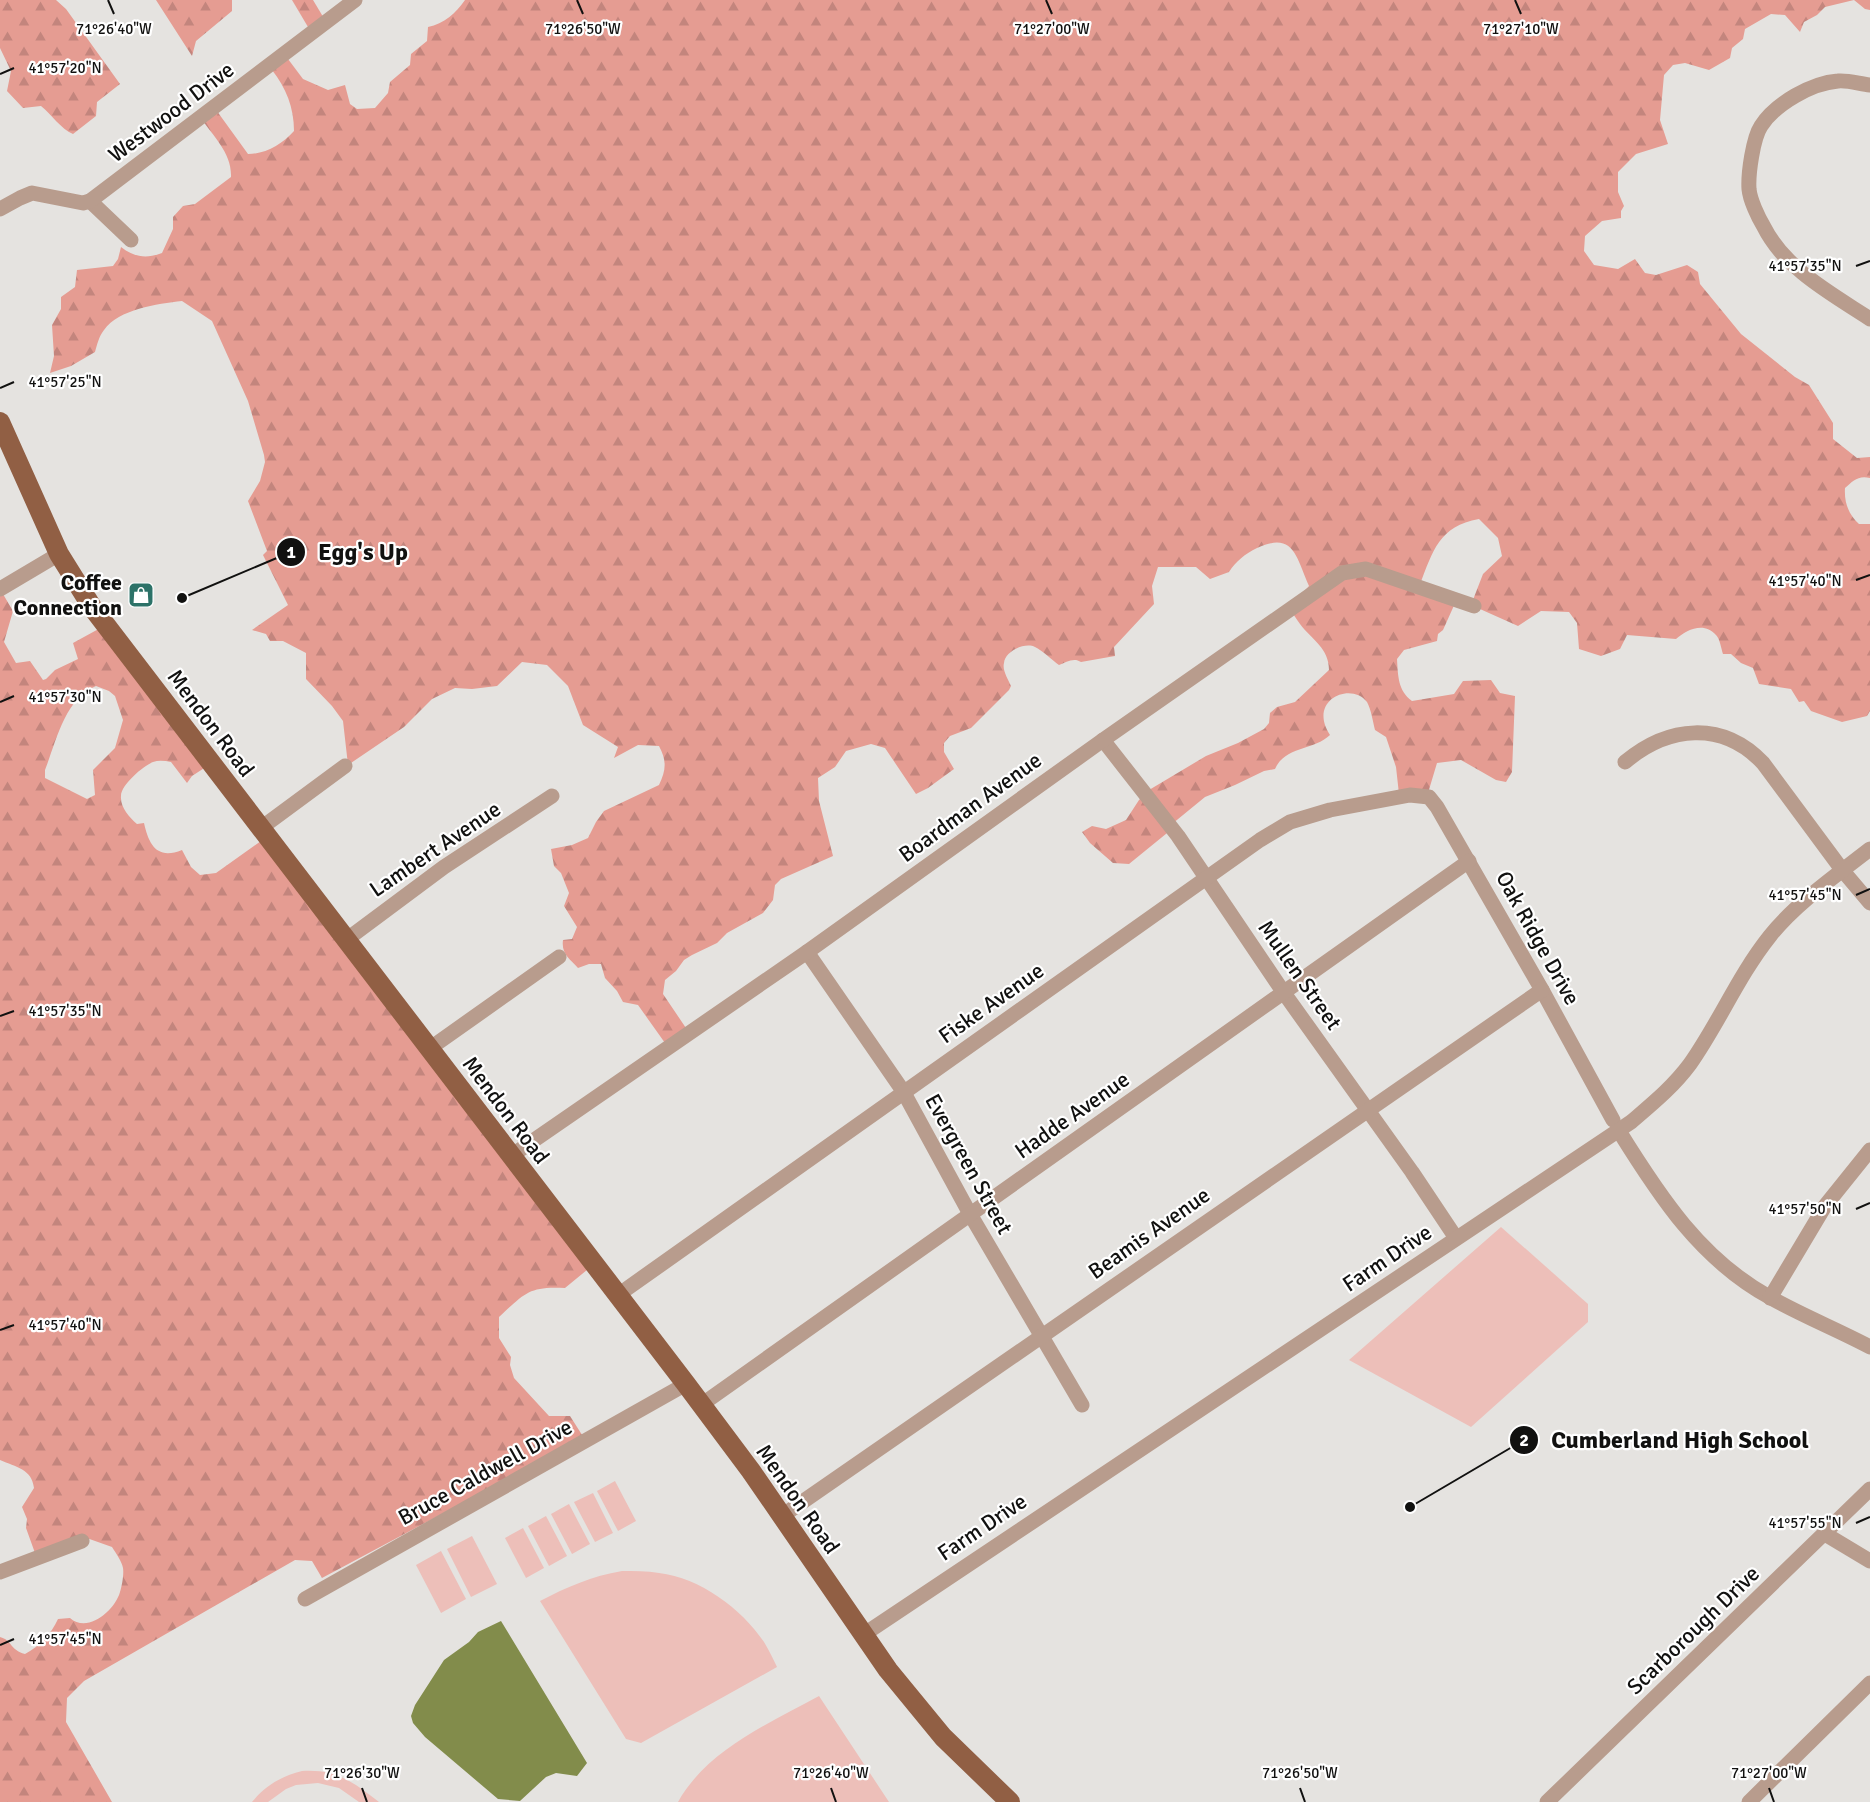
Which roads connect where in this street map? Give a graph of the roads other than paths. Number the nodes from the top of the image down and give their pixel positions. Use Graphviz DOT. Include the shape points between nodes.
graph roads {
  1 [pos="355,0"];
  2 [pos="1870,85"];
  3 [pos="90,201"];
  4 [pos="0,209"];
  5 [pos="131,240"];
  6 [pos="1870,319"];
  7 [pos="0,422"];
  8 [pos="59,554"];
  9 [pos="0,589"];
  10 [pos="1474,606"];
  11 [pos="1103,740"];
  12 [pos="1625,762"];
  13 [pos="345,766"];
  14 [pos="1410,795"];
  15 [pos="552,796"];
  16 [pos="261,828"];
  17 [pos="1870,849"];
  18 [pos="1469,861"];
  19 [pos="1843,871"];
  20 [pos="1207,879"];
  21 [pos="1870,903"];
  22 [pos="346,940"];
  23 [pos="807,952"];
  24 [pos="559,957"];
  25 [pos="1542,990"];
  26 [pos="1284,993"];
  27 [pos="429,1048"];
  28 [pos="903,1091"];
  29 [pos="1368,1109"];
  30 [pos="1616,1126"];
  31 [pos="1870,1150"];
  32 [pos="511,1156"];
  33 [pos="970,1214"];
  34 [pos="1456,1238"];
  35 [pos="618,1295"];
  36 [pos="1770,1298"];
  37 [pos="1042,1335"];
  38 [pos="1870,1347"];
  39 [pos="686,1384"];
  40 [pos="1082,1404"];
  41 [pos="701,1405"];
  42 [pos="1870,1489"];
  43 [pos="782,1516"];
  44 [pos="1825,1534"];
  45 [pos="82,1540"];
  46 [pos="1870,1561"];
  47 [pos="0,1572"];
  48 [pos="305,1599"];
  49 [pos="862,1635"];
  50 [pos="1870,1683"];
  51 [pos="1755,1800"];
  52 [pos="1010,1802"];
  53 [pos="1547,1802"];
  1 -- 3 [label="street, Westwood Drive"];
  2 -- 6 [label="street" via="1840,80 1803,91 1782,104 1761,127 1749,190 1764,227 1795,267"];
  3 -- 4 [label="street" via="32,193"];
  3 -- 5 [label="street"];
  7 -- 8 [label="main road, Mendon Road"];
  8 -- 9 [label="street"];
  8 -- 16 [label="main road, Mendon Road" via="92,607"];
  10 -- 11 [label="street, Boardman Avenue" via="1366,569 1342,573"];
  11 -- 20 [label="street, Mullen Street"];
  11 -- 23 [label="street, Boardman Avenue"];
  12 -- 19 [label="street" via="1640,749 1677,735 1715,734 1741,745 1763,763"];
  13 -- 16 [label="street"];
  14 -- 18 [label="street, Oak Ridge Drive" via="1429,797"];
  14 -- 20 [label="street, Fiske Avenue" via="1290,822"];
  15 -- 22 [label="street, Lambert Avenue" via="444,867"];
  16 -- 22 [label="main road, Mendon Road"];
  17 -- 19 [label="street, Farm Drive"];
  18 -- 25 [label="street, Oak Ridge Drive"];
  18 -- 26 [label="street, Hadde Avenue"];
  19 -- 21 [label="street"];
  19 -- 30 [label="street, Farm Drive" via="1770,935 1689,1064 1664,1093"];
  20 -- 26 [label="street, Mullen Street"];
  20 -- 28 [label="street, Fiske Avenue"];
  22 -- 27 [label="main road, Mendon Road"];
  23 -- 28 [label="street, Evergreen Street"];
  23 -- 32 [label="street, Boardman Avenue"];
  24 -- 27 [label="street"];
  25 -- 29 [label="street, Beamis Avenue"];
  25 -- 30 [label="street, Oak Ridge Drive"];
  26 -- 29 [label="street, Mullen Street"];
  26 -- 33 [label="street, Hadde Avenue"];
  27 -- 32 [label="main road, Mendon Road"];
  28 -- 33 [label="street, Evergreen Street"];
  28 -- 35 [label="street, Fiske Avenue"];
  29 -- 34 [label="street, Mullen Street"];
  29 -- 37 [label="street, Beamis Avenue"];
  30 -- 34 [label="street, Farm Drive"];
  30 -- 36 [label="street, Oak Ridge Drive" via="1659,1195 1691,1233 1712,1255"];
  31 -- 36 [label="street" via="1826,1206"];
  32 -- 35 [label="main road, Mendon Road"];
  33 -- 37 [label="street, Evergreen Street"];
  33 -- 41 [label="street, Hadde Avenue"];
  34 -- 49 [label="street, Farm Drive"];
  35 -- 39 [label="main road, Mendon Road"];
  36 -- 38 [label="street, Oak Ridge Drive"];
  37 -- 40 [label="street, Evergreen Street"];
  37 -- 43 [label="street, Beamis Avenue"];
  39 -- 41 [label="main road, Mendon Road"];
  39 -- 48 [label="street, Bruce Caldwell Drive"];
  41 -- 43 [label="main road, Mendon Road"];
  42 -- 44 [label="street, Scarborough Drive"];
  43 -- 49 [label="main road, Mendon Road"];
  44 -- 46 [label="street"];
  44 -- 53 [label="street, Scarborough Drive"];
  45 -- 47 [label="street"];
  49 -- 52 [label="main road, Mendon Road" via="943,1737"];
  50 -- 51 [label="street"];
}
